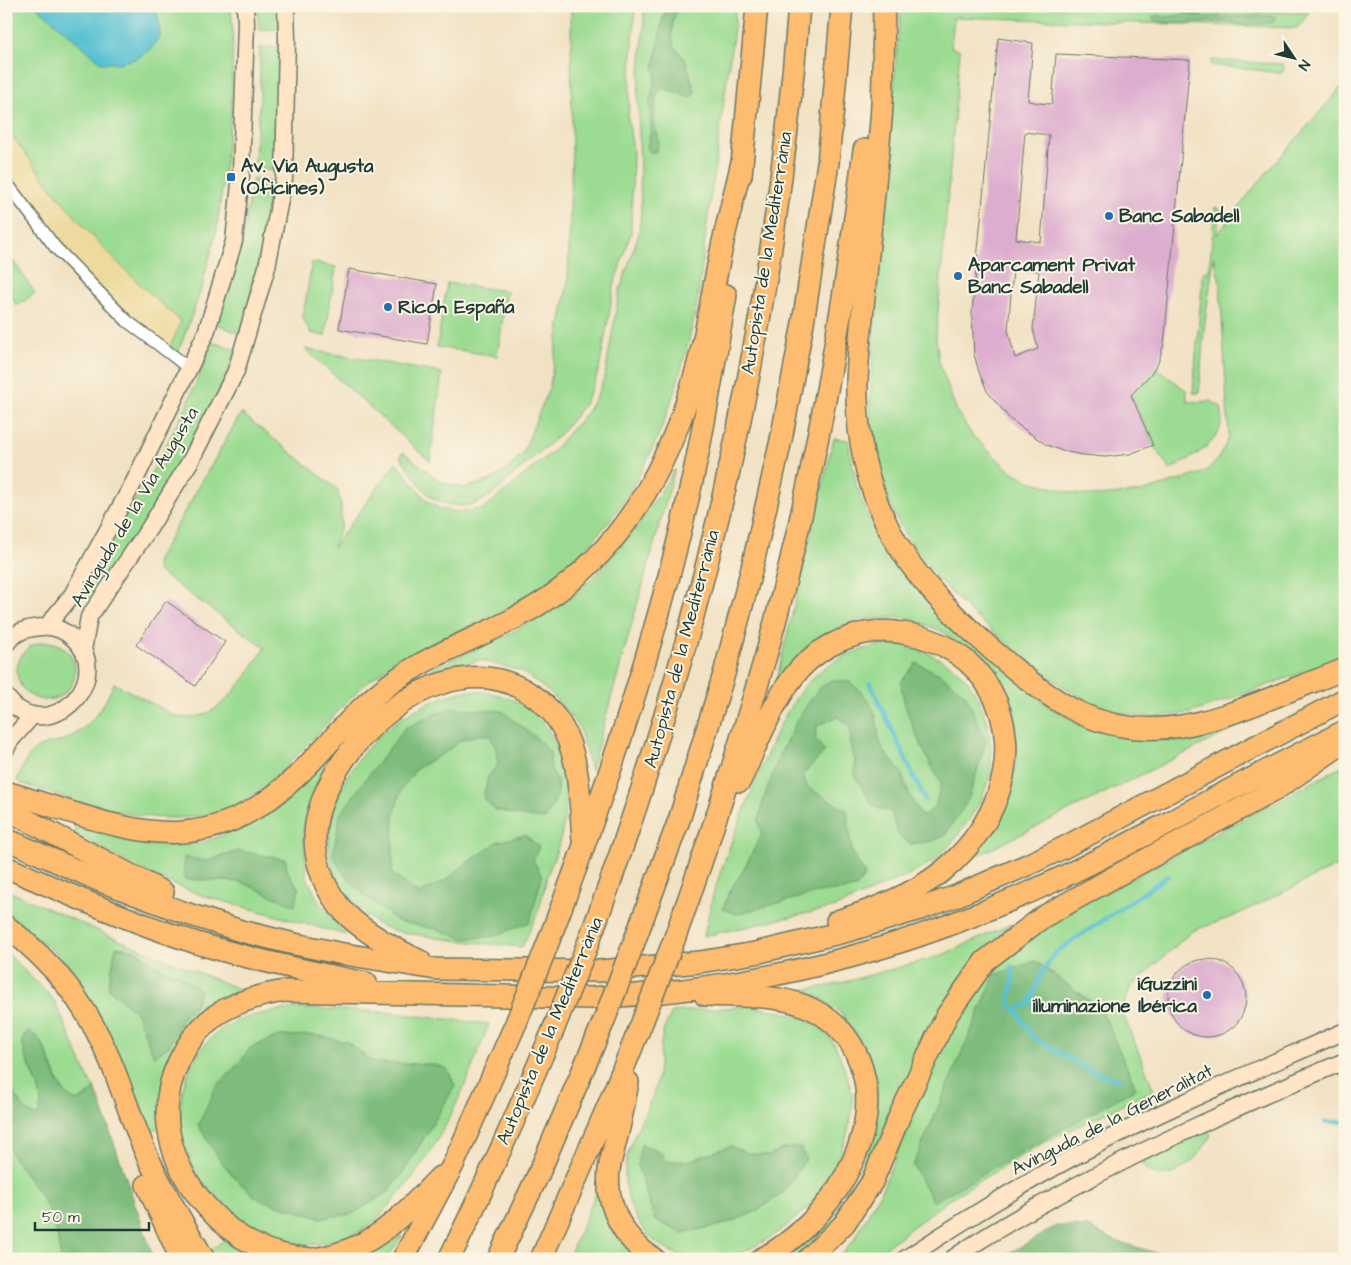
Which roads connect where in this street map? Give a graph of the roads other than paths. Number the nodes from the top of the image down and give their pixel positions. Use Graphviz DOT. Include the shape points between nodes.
graph roads {
  1 [pos="245,6"];
  2 [pos="286,6"];
  3 [pos="757,6"];
  4 [pos="799,6"];
  5 [pos="842,6"];
  6 [pos="882,6"];
  7 [pos="742,162"];
  8 [pos="6,182"];
  9 [pos="189,369"];
  10 [pos="47,626"];
  11 [pos="8,640"];
  12 [pos="83,650"];
  13 [pos="1345,669"];
  14 [pos="6,697"];
  15 [pos="1345,699"];
  16 [pos="33,714"];
  17 [pos="1345,731"];
  18 [pos="1345,741"];
  19 [pos="6,749"];
  20 [pos="8,798"];
  21 [pos="712,835"];
  22 [pos="6,839"];
  23 [pos="583,850"];
  24 [pos="6,867"];
  25 [pos="6,926"];
  26 [pos="241,931"];
  27 [pos="23,939"];
  28 [pos="700,962"];
  29 [pos="436,969"];
  30 [pos="425,994"];
  31 [pos="661,994"];
  32 [pos="641,1025"];
  33 [pos="1345,1031"];
  34 [pos="1345,1060"];
  35 [pos="454,1163"];
  36 [pos="872,1182"];
  37 [pos="180,1259"];
  38 [pos="204,1259"];
  39 [pos="313,1259"];
  40 [pos="403,1259"];
  41 [pos="449,1259"];
  42 [pos="498,1259"];
  43 [pos="541,1259"];
  44 [pos="654,1259"];
  45 [pos="761,1259"];
  46 [pos="808,1259"];
  47 [pos="822,1259"];
  48 [pos="905,1259"];
  49 [pos="952,1259"];
  1 -- 9 [label="street, Avinguda de la Via Augusta" via="241,174 234,240 206,333"];
  2 -- 12 [label="street, Avinguda de la Via Augusta" via="284,179 267,267 236,372 191,460 89,617"];
  3 -- 7 [label="highway"];
  4 -- 41 [label="highway, Autopista de la Mediterrània, bridge" via="766,280 730,471 667,712 620,859 587,946 497,1158"];
  5 -- 42 [label="highway, bridge" via="828,163 803,322 781,440 724,674 680,817 603,1023 551,1147"];
  6 -- 13 [label="highway" via="881,117 857,396 859,425 873,492 904,554 936,595 988,646 1047,694 1081,713 1112,724 1143,729 1185,726 1227,715"];
  6 -- 21 [label="highway" via="853,235 825,399 768,646"];
  7 -- 20 [label="highway" via="699,362 685,407 653,484 634,513 592,563 547,600 423,663 395,681 369,701 285,788 240,817 192,832 166,834 114,826"];
  7 -- 23 [label="highway" via="728,285 692,481 669,577"];
  8 -- 9 [label="street" via="55,247 127,321"];
  9 -- 10 [label="street, Avinguda de la Via Augusta" via="134,482 72,595"];
  10 -- 11 [label="street" via="26,628"];
  10 -- 12 [label="street" via="66,631"];
  12 -- 16 [label="street" via="88,665 86,683 77,700 63,711 46,716"];
  14 -- 16 [label="street" via="18,709"];
  15 -- 28 [label="highway" via="1063,848 956,896 848,932"];
  16 -- 19 [label="street"];
  17 -- 31 [label="highway" via="1086,865 953,924 826,964"];
  18 -- 36 [label="highway" via="1275,790 1075,898 1024,930 985,961 947,1016"];
  20 -- 26 [label="highway" via="64,840"];
  21 -- 28 [label="highway" via="771,712 789,683 808,661 830,646 851,636 873,632 921,635 968,660 996,698 1006,744 997,796 973,840 937,876 910,893 846,919"];
  21 -- 32 [label="highway, bridge"];
  22 -- 26 [label="highway" via="138,896"];
  23 -- 29 [label="highway" via="573,754 558,719 536,697 508,683 477,677 444,682 407,699 376,724 347,757 326,793 316,824 319,870 340,907 349,916 406,955"];
  23 -- 35 [label="highway, bridge" via="516,1023"];
  24 -- 30 [label="highway" via="124,917 198,943 280,966"];
  25 -- 27 [label="highway"];
  26 -- 29 [label="highway" via="338,953"];
  27 -- 37 [label="highway" via="56,978 80,1019 131,1150"];
  27 -- 38 [label="highway" via="59,973 85,1010 110,1061 150,1162"];
  28 -- 29 [label="highway" via="600,972"];
  30 -- 31 [label="highway" via="590,998"];
  30 -- 39 [label="highway" via="284,991 249,999 216,1015 184,1051 171,1082 166,1114 176,1160 184,1175 212,1213 236,1235 280,1255"];
  31 -- 45 [label="highway" via="787,1000 814,1010 835,1025 852,1045 861,1066 865,1081 865,1120 857,1151 842,1182 821,1212 796,1236"];
  32 -- 43 [label="highway"];
  32 -- 44 [label="highway" via="608,1182 613,1208 621,1226 634,1243"];
  33 -- 48 [label="street, Avinguda de la Generalitat" via="1154,1116 1076,1156 968,1218"];
  34 -- 49 [label="street" via="1127,1158 986,1236"];
  35 -- 39 [label="highway" via="372,1239 334,1256"];
  35 -- 40 [label="highway"];
  36 -- 46 [label="highway" via="844,1224"];
  36 -- 47 [label="highway" via="854,1218"];
}
